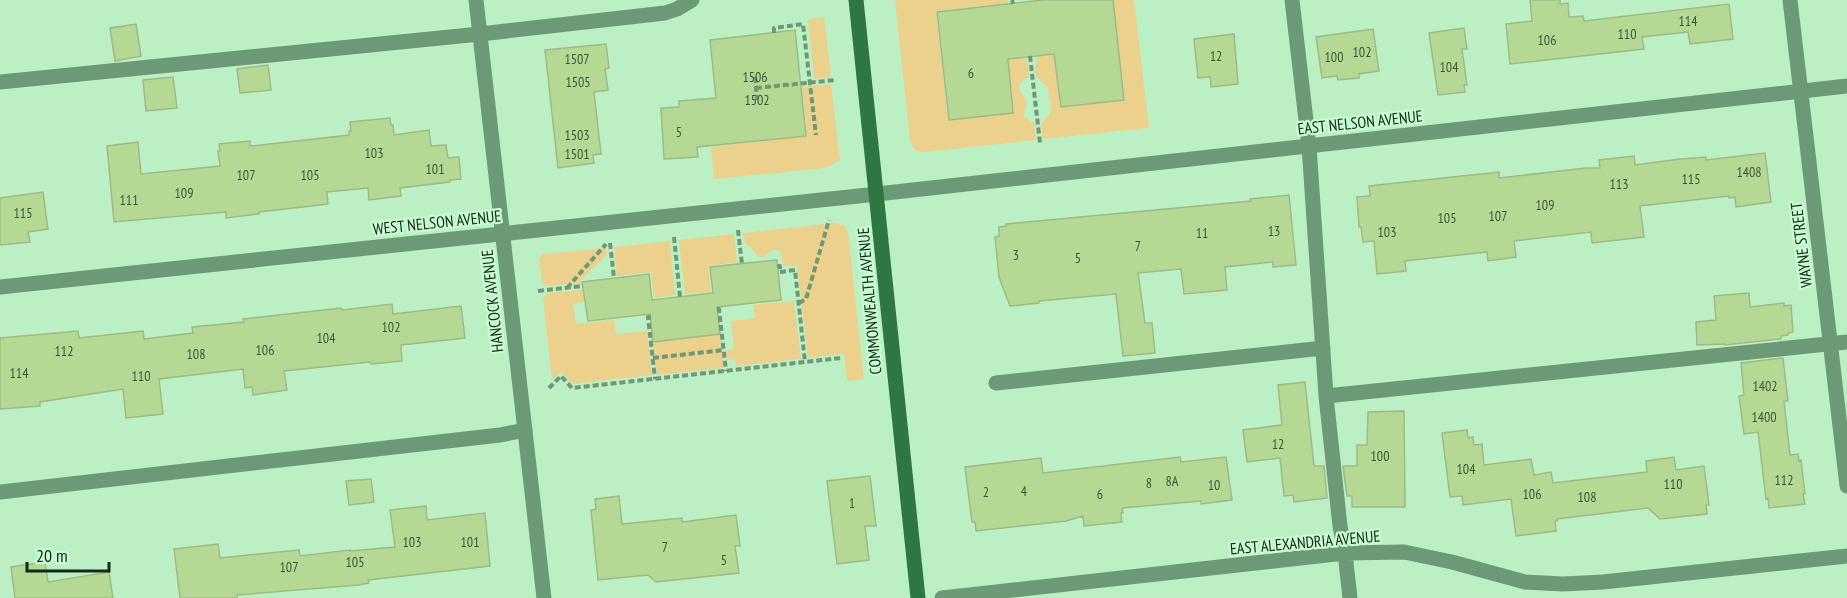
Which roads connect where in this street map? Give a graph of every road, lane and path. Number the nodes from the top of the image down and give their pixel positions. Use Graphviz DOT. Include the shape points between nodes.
graph roads {
  1 [pos="476,0"];
  2 [pos="692,0"];
  3 [pos="856,0"];
  4 [pos="1292,0"];
  5 [pos="1790,0"];
  6 [pos="774,33"];
  7 [pos="480,34"];
  8 [pos="1030,56"];
  9 [pos="755,77"];
  10 [pos="836,80"];
  11 [pos="0,82"];
  12 [pos="810,82"];
  13 [pos="1847,86"];
  14 [pos="756,88"];
  15 [pos="1801,91"];
  16 [pos="757,100"];
  17 [pos="816,135"];
  18 [pos="1040,143"];
  19 [pos="1309,146"];
  20 [pos="877,194"];
  21 [pos="829,220"];
  22 [pos="503,233"];
  23 [pos="738,236"];
  24 [pos="674,237"];
  25 [pos="742,264"];
  26 [pos="777,266"];
  27 [pos="614,278"];
  28 [pos="583,286"];
  29 [pos="0,287"];
  30 [pos="567,288"];
  31 [pos="538,291"];
  32 [pos="680,297"];
  33 [pos="799,303"];
  34 [pos="717,309"];
  35 [pos="651,317"];
  36 [pos="1847,342"];
  37 [pos="1830,344"];
  38 [pos="1323,348"];
  39 [pos="724,350"];
  40 [pos="653,358"];
  41 [pos="841,358"];
  42 [pos="805,362"];
  43 [pos="726,371"];
  44 [pos="655,379"];
  45 [pos="996,383"];
  46 [pos="549,388"];
  47 [pos="1326,396"];
  48 [pos="525,429"];
  49 [pos="1847,486"];
  50 [pos="0,492"];
  51 [pos="1345,553"];
  52 [pos="1847,556"];
  53 [pos="544,598"];
  54 [pos="918,598"];
  55 [pos="942,598"];
  56 [pos="1350,598"];
  1 -- 7 [label="street, HANCOCK AVENUE"];
  2 -- 7 [label="street" via="665,13"];
  3 -- 20 [label="street, COMMONWEALTH AVENUE"];
  4 -- 19 [label="street"];
  5 -- 15 [label="street, WAYNE STREET"];
  6 -- 12 [label="path" via="774,28 803,24"];
  7 -- 11 [label="street"];
  7 -- 22 [label="street, HANCOCK AVENUE"];
  8 -- 18 [label="path"];
  9 -- 14 [label="path"];
  10 -- 12 [label="path"];
  12 -- 14 [label="path"];
  12 -- 17 [label="path"];
  13 -- 15 [label="street, EAST NELSON AVENUE"];
  14 -- 16 [label="path"];
  15 -- 19 [label="street, EAST NELSON AVENUE"];
  15 -- 37 [label="street, WAYNE STREET"];
  19 -- 20 [label="street, EAST NELSON AVENUE"];
  19 -- 38 [label="street"];
  20 -- 22 [label="street, WEST NELSON AVENUE"];
  20 -- 54 [label="street, COMMONWEALTH AVENUE"];
  21 -- 33 [label="path" via="807,299"];
  22 -- 29 [label="street, WEST NELSON AVENUE"];
  22 -- 48 [label="street, HANCOCK AVENUE"];
  23 -- 25 [label="path"];
  24 -- 32 [label="path"];
  26 -- 33 [label="path" via="780,272 795,270"];
  27 -- 30 [label="path" via="608,243"];
  28 -- 30 [label="path"];
  30 -- 31 [label="path"];
  33 -- 42 [label="path"];
  34 -- 39 [label="path"];
  35 -- 40 [label="path"];
  36 -- 37 [label="street"];
  37 -- 47 [label="street"];
  37 -- 49 [label="street, WAYNE STREET"];
  38 -- 45 [label="street"];
  38 -- 47 [label="street"];
  39 -- 40 [label="path"];
  39 -- 43 [label="path"];
  40 -- 44 [label="path"];
  41 -- 42 [label="path"];
  42 -- 43 [label="path"];
  43 -- 44 [label="path"];
  44 -- 46 [label="path" via="572,388 561,376"];
  47 -- 51 [label="street"];
  48 -- 50 [label="street"];
  48 -- 53 [label="street, HANCOCK AVENUE"];
  51 -- 52 [label="street, EAST ALEXANDRIA AVENUE" via="1404,552 1525,582 1563,584"];
  51 -- 55 [label="street, EAST ALEXANDRIA AVENUE"];
  51 -- 56 [label="street"];
}
